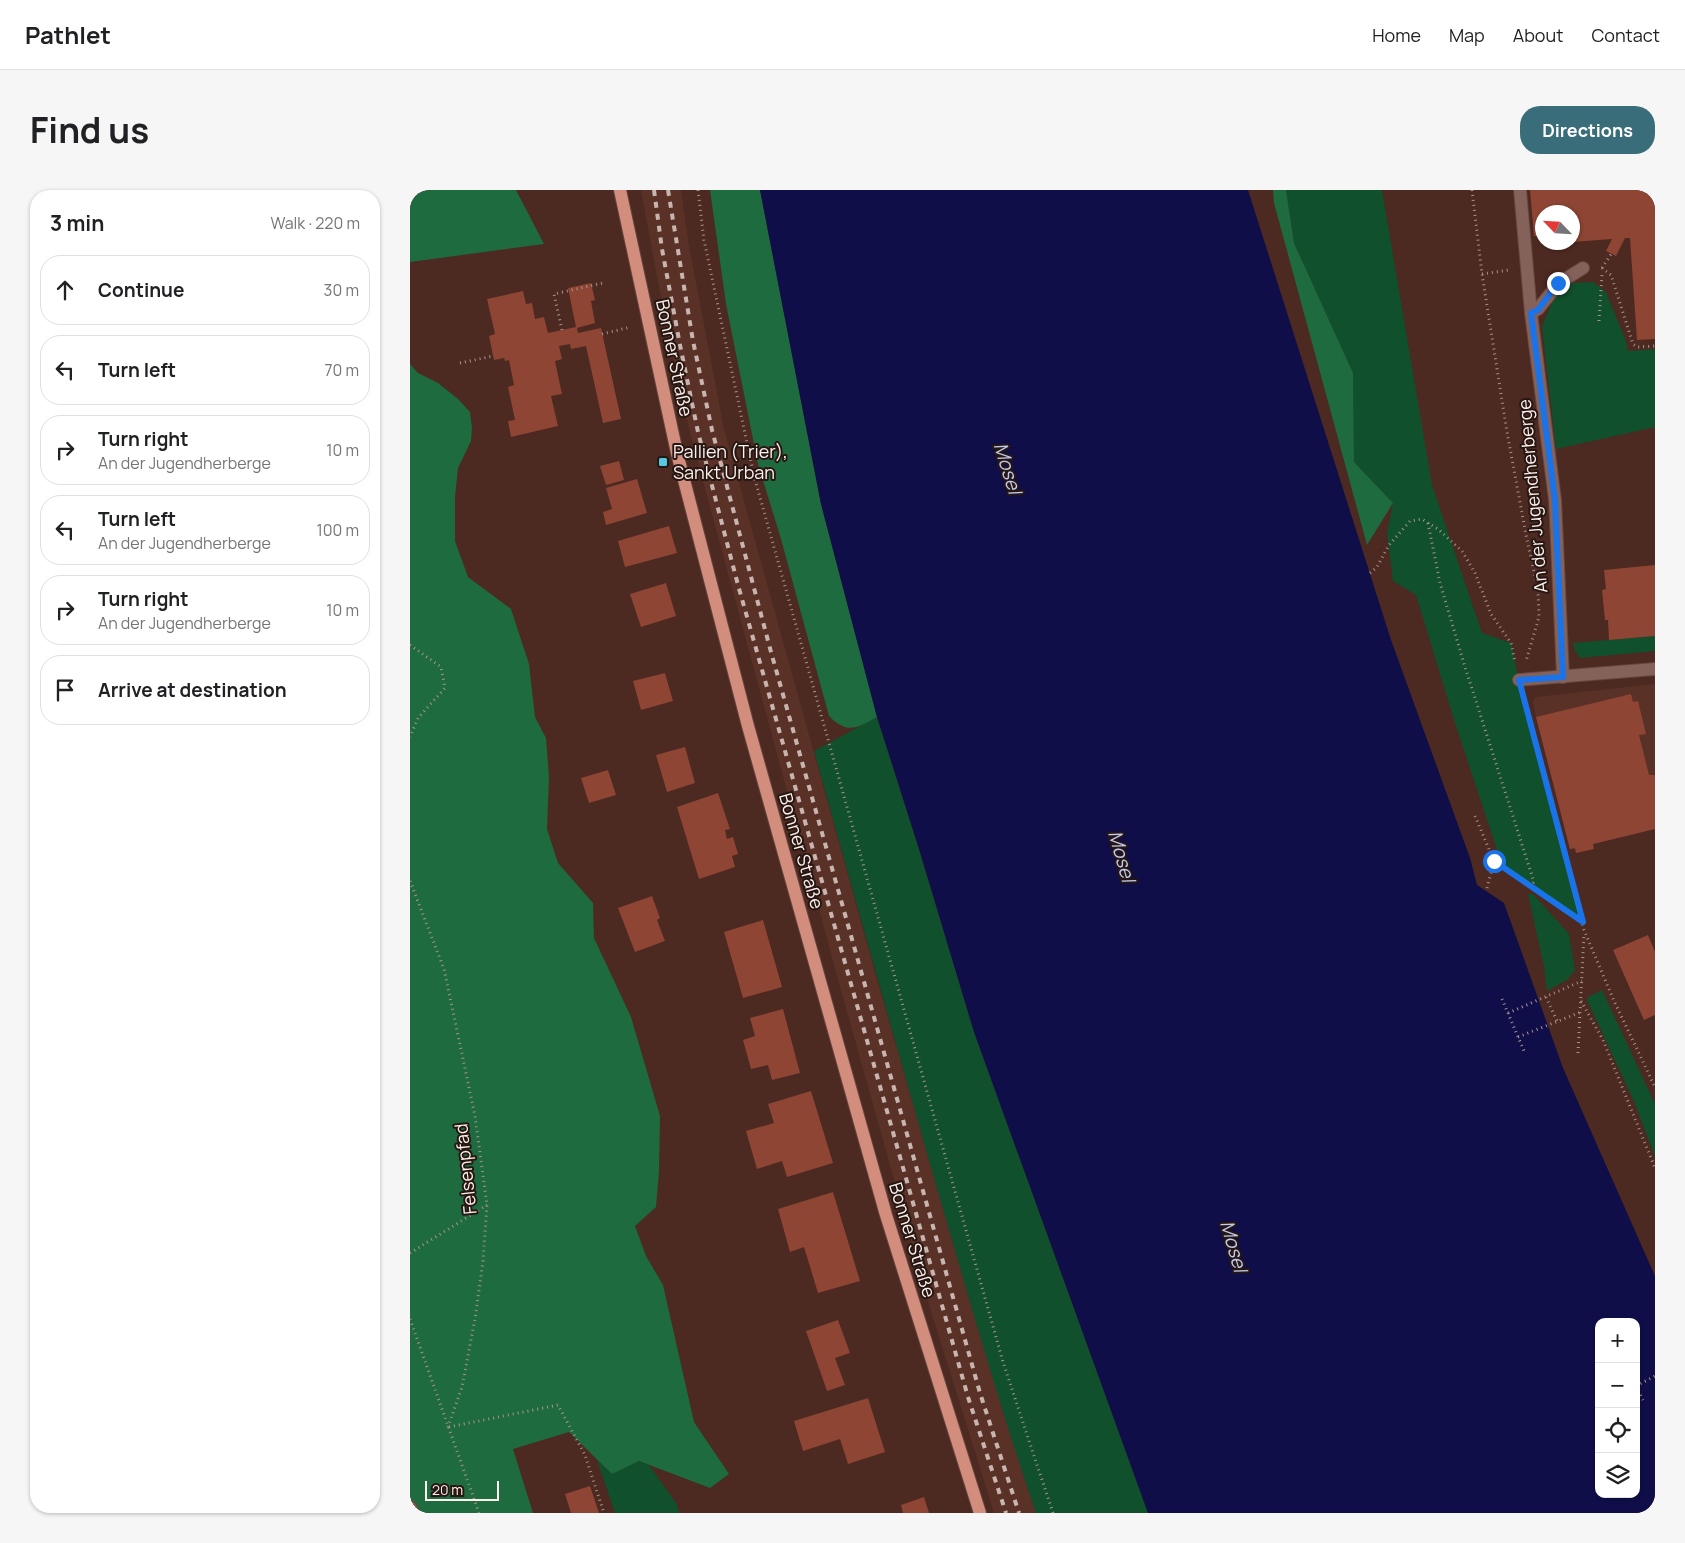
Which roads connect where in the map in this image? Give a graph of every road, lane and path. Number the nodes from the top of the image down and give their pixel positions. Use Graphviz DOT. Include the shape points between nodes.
graph roads {
  1 [pos="620,190"];
  2 [pos="698,190"];
  3 [pos="1472,190"];
  4 [pos="1520,190"];
  5 [pos="1611,254"];
  6 [pos="1583,268"];
  7 [pos="1602,268"];
  8 [pos="1496,271"];
  9 [pos="1482,274"];
  10 [pos="603,283"];
  11 [pos="1531,313"];
  12 [pos="1599,321"];
  13 [pos="648,323"];
  14 [pos="562,330"];
  15 [pos="602,334"];
  16 [pos="1655,346"];
  17 [pos="493,356"];
  18 [pos="460,363"];
  19 [pos="1428,523"];
  20 [pos="1370,573"];
  21 [pos="410,645"];
  22 [pos="1655,669"];
  23 [pos="1563,677"];
  24 [pos="1519,680"];
  25 [pos="410,737"];
  26 [pos="1475,816"];
  27 [pos="1494,861"];
  28 [pos="410,881"];
  29 [pos="1530,886"];
  30 [pos="1487,888"];
  31 [pos="1583,922"];
  32 [pos="1584,930"];
  33 [pos="1582,981"];
  34 [pos="1546,997"];
  35 [pos="1502,999"];
  36 [pos="1581,1001"];
  37 [pos="1581,1012"];
  38 [pos="1508,1013"];
  39 [pos="1558,1021"];
  40 [pos="1518,1037"];
  41 [pos="1524,1051"];
  42 [pos="1578,1053"];
  43 [pos="1655,1087"];
  44 [pos="1655,1168"];
  45 [pos="487,1205"];
  46 [pos="410,1253"];
  47 [pos="410,1319"];
  48 [pos="1655,1376"];
  49 [pos="1640,1384"];
  50 [pos="1640,1394"];
  51 [pos="1643,1400"];
  52 [pos="448,1427"];
  53 [pos="410,1507"];
  54 [pos="413,1513"];
  55 [pos="479,1513"];
  56 [pos="604,1513"];
  57 [pos="980,1513"];
  58 [pos="1052,1513"];
  1 -- 13 [label="main road, Bonner Straße"];
  2 -- 58 [label="path" via="704,240 754,476 1003,1362"];
  3 -- 9 [label="path"];
  4 -- 11 [label="street, An der Jugendherberge"];
  5 -- 7 [label="path"];
  6 -- 7 [label="path"];
  6 -- 11 [label="street" via="1558,283 1538,310"];
  7 -- 12 [label="path"];
  7 -- 16 [label="path" via="1611,275 1633,344 1637,347"];
  8 -- 9 [label="path"];
  9 -- 24 [label="path" via="1507,432 1538,590 1539,617"];
  10 -- 14 [label="path" via="554,294"];
  11 -- 23 [label="street, An der Jugendherberge" via="1555,500"];
  13 -- 15 [label="path"];
  13 -- 57 [label="main road, Bonner Straße" via="677,453 748,726 886,1215"];
  17 -- 18 [label="path"];
  19 -- 20 [label="path" via="1422,519 1410,521"];
  19 -- 24 [label="path" via="1462,551 1475,573 1491,614 1511,643"];
  19 -- 29 [label="path" via="1440,583 1464,667 1534,882"];
  21 -- 25 [label="path" via="441,667 445,688 418,718"];
  22 -- 23 [label="street"];
  23 -- 24 [label="street"];
  24 -- 31 [label="path"];
  26 -- 27 [label="path"];
  27 -- 29 [label="path"];
  27 -- 30 [label="path"];
  28 -- 45 [label="path, Felsenpfad" via="444,969 475,1116"];
  29 -- 31 [label="path"];
  31 -- 32 [label="path"];
  32 -- 33 [label="path"];
  32 -- 43 [label="path"];
  33 -- 34 [label="path"];
  33 -- 36 [label="path"];
  34 -- 38 [label="path"];
  34 -- 39 [label="path"];
  35 -- 38 [label="path"];
  36 -- 37 [label="path"];
  36 -- 44 [label="path" via="1603,1040"];
  37 -- 39 [label="path"];
  37 -- 42 [label="path"];
  38 -- 40 [label="path"];
  39 -- 40 [label="path"];
  40 -- 41 [label="path"];
  45 -- 46 [label="path"];
  45 -- 52 [label="path, Felsenpfad" via="475,1319 462,1387"];
  47 -- 52 [label="path"];
  48 -- 49 [label="path"];
  50 -- 51 [label="path"];
  52 -- 55 [label="path"];
  52 -- 56 [label="path" via="558,1405 585,1455"];
  53 -- 54 [label="street"];
}
